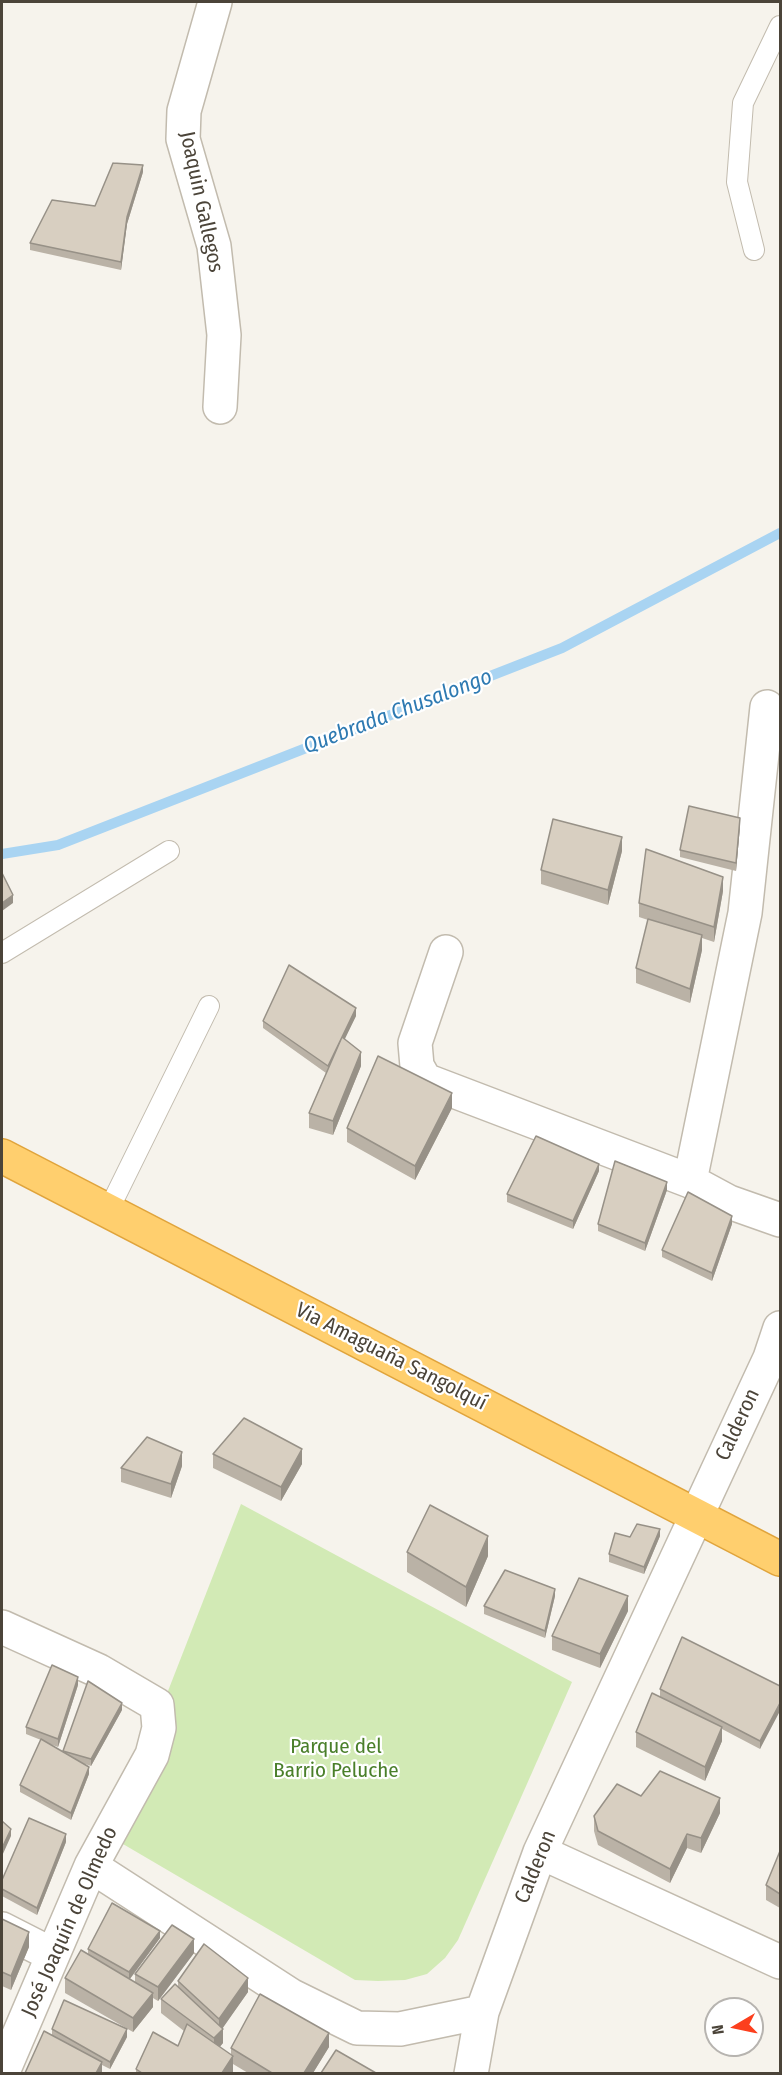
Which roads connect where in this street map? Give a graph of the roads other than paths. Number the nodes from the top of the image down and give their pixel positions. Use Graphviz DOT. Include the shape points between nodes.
graph roads {
  1 [pos="215,2"];
  2 [pos="780,26"];
  3 [pos="754,250"];
  4 [pos="220,407"];
  5 [pos="766,706"];
  6 [pos="169,851"];
  7 [pos="446,952"];
  8 [pos="2,953"];
  9 [pos="209,1006"];
  10 [pos="2,1156"];
  11 [pos="690,1181"];
  12 [pos="108,1210"];
  13 [pos="780,1220"];
  14 [pos="780,1328"];
  15 [pos="775,1362"];
  16 [pos="696,1514"];
  17 [pos="780,1559"];
  18 [pos="2,1628"];
  19 [pos="540,1852"];
  20 [pos="92,1866"];
  21 [pos="2,1929"];
  22 [pos="53,1955"];
  23 [pos="780,1962"];
  24 [pos="482,2012"];
  25 [pos="2,2073"];
  26 [pos="471,2073"];
  1 -- 4 [label="street, Joaquin Gallegos" via="184,111 183,139 214,246 224,335"];
  2 -- 3 [label="lane" via="743,103 737,182"];
  5 -- 11 [label="street" via="745,913"];
  6 -- 8 [label="lane"];
  7 -- 11 [label="street" via="415,1043 417,1066 425,1080"];
  9 -- 12 [label="lane"];
  10 -- 12 [label="highway, Via Amaguaña Sangolquí"];
  11 -- 13 [label="street" via="729,1202"];
  12 -- 16 [label="highway, Via Amaguaña Sangolquí"];
  14 -- 15 [label="street, Calderon"];
  15 -- 16 [label="street, Calderon"];
  16 -- 17 [label="highway, Via Amaguaña Sangolquí"];
  16 -- 19 [label="street, Calderon"];
  18 -- 20 [label="street, José Joaquín de Olmedo" via="99,1671 157,1705 159,1728 152,1755"];
  19 -- 23 [label="street"];
  19 -- 24 [label="street, Calderon"];
  20 -- 22 [label="street, José Joaquín de Olmedo"];
  20 -- 24 [label="street" via="292,1996 357,2028 400,2029"];
  21 -- 22 [label="street"];
  22 -- 25 [label="street, José Joaquín de Olmedo"];
  24 -- 26 [label="street, Calderon"];
}
